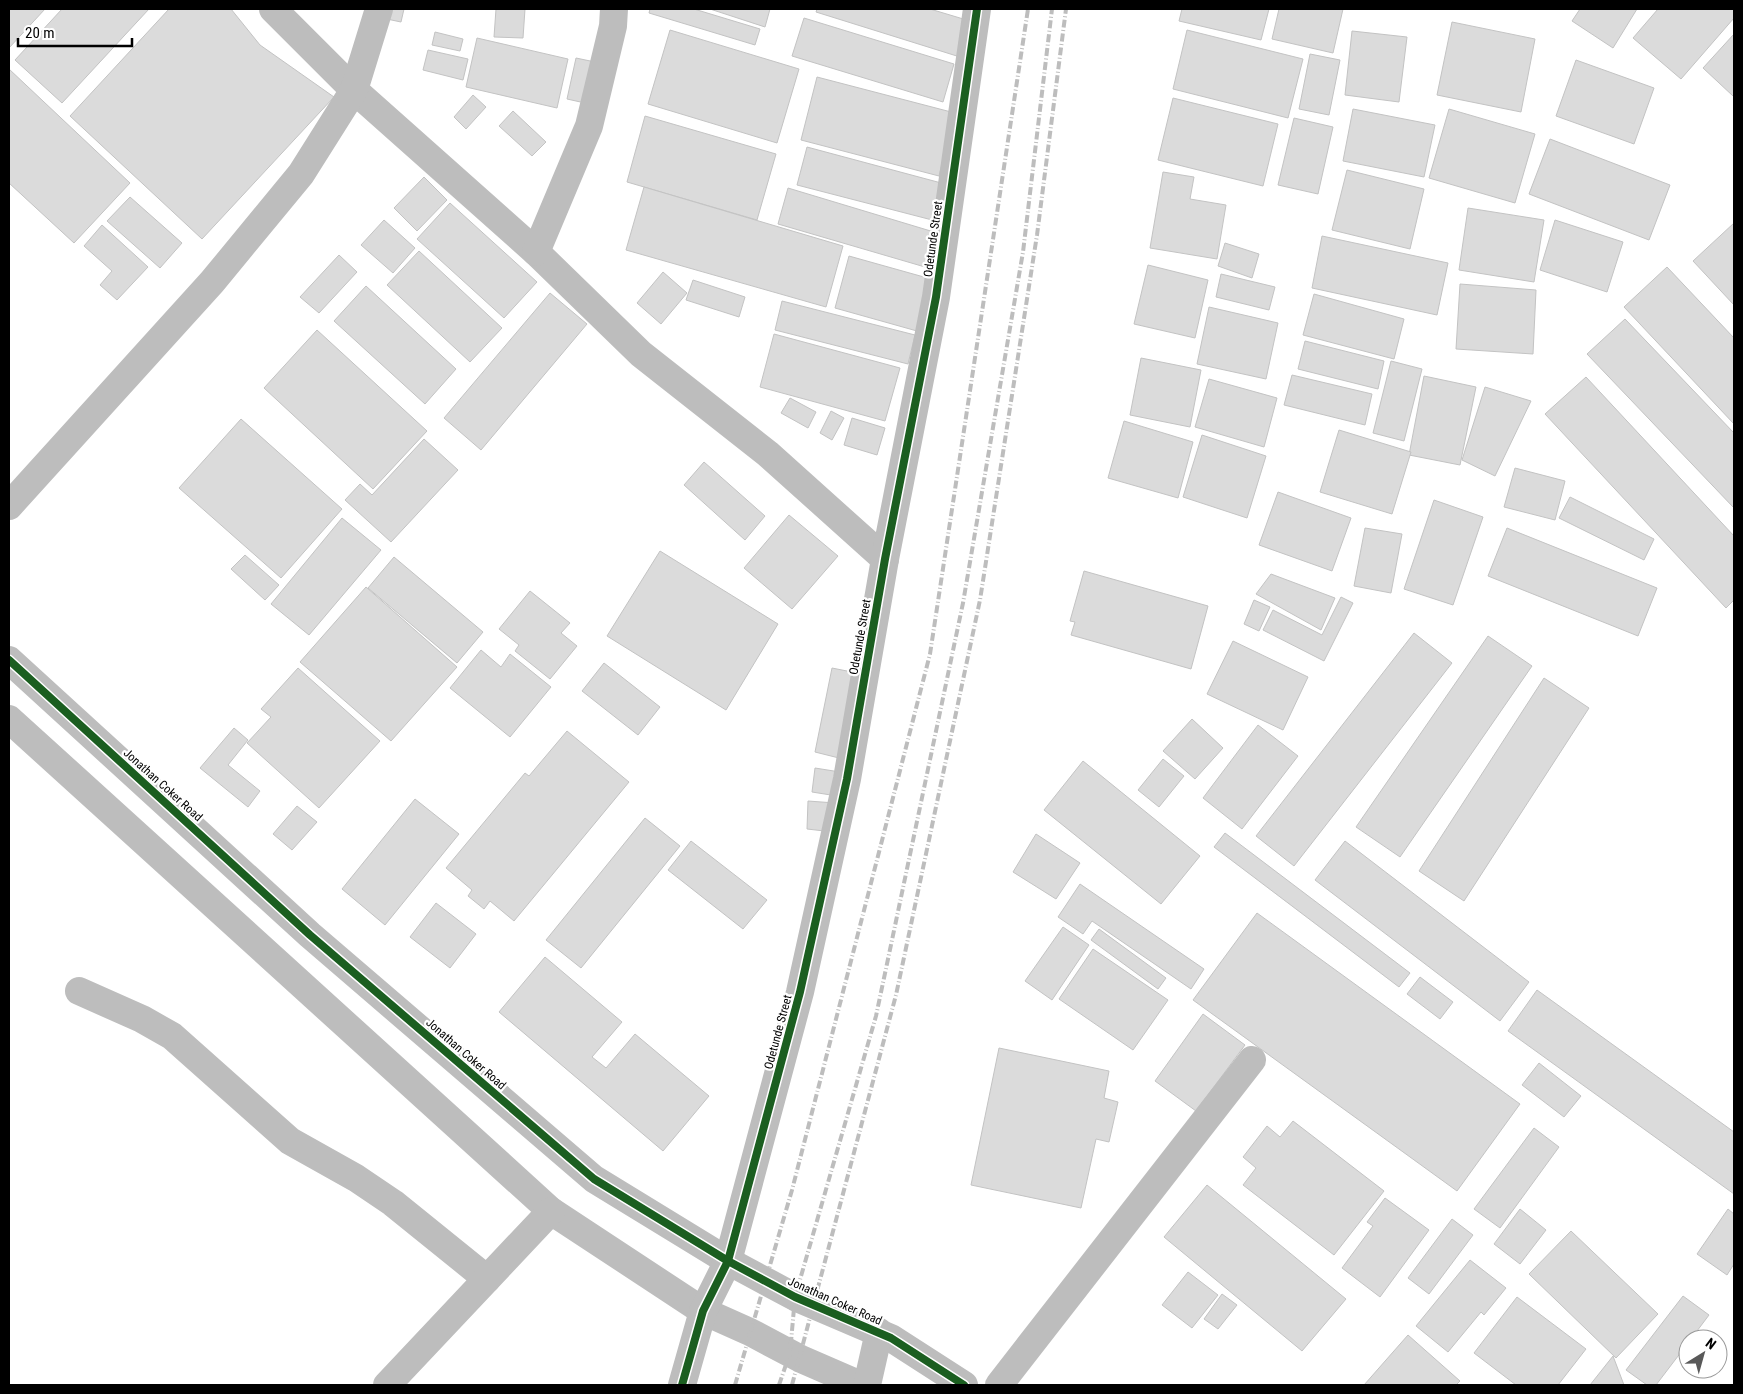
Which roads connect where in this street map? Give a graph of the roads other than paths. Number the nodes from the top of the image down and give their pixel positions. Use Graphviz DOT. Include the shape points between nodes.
graph roads {
  1 [pos="273,9"];
  2 [pos="379,9"];
  3 [pos="614,9"];
  4 [pos="977,9"];
  5 [pos="354,90"];
  6 [pos="536,252"];
  7 [pos="9,506"];
  8 [pos="886,559"];
  9 [pos="9,660"];
  10 [pos="9,719"];
  11 [pos="79,990"];
  12 [pos="1252,1060"];
  13 [pos="551,1211"];
  14 [pos="728,1261"];
  15 [pos="487,1279"];
  16 [pos="703,1311"];
  17 [pos="879,1332"];
  18 [pos="386,1385"];
  19 [pos="682,1385"];
  20 [pos="861,1385"];
  21 [pos="867,1385"];
  22 [pos="964,1385"];
  23 [pos="999,1385"];
  1 -- 5 [label="street"];
  2 -- 5 [label="street"];
  3 -- 6 [label="street" via="613,26 589,126"];
  4 -- 8 [label="street, Odetunde Street" via="936,297"];
  5 -- 6 [label="street"];
  5 -- 7 [label="street" via="301,174 212,282"];
  6 -- 8 [label="street" via="640,354 768,454"];
  8 -- 14 [label="street, Odetunde Street" via="847,779 800,992"];
  9 -- 14 [label="street, Jonathan Coker Road" via="310,935 594,1179"];
  10 -- 13 [label="street"];
  11 -- 15 [label="street" via="172,1036 290,1141 393,1203"];
  12 -- 23 [label="street"];
  13 -- 15 [label="street"];
  13 -- 16 [label="street"];
  14 -- 16 [label="street, Odetunde Street"];
  14 -- 17 [label="street, Jonathan Coker Road" via="795,1298"];
  15 -- 18 [label="street"];
  16 -- 19 [label="street, Odetunde Street"];
  16 -- 20 [label="street"];
  17 -- 21 [label="street"];
  17 -- 22 [label="street, Jonathan Coker Road"];
}
